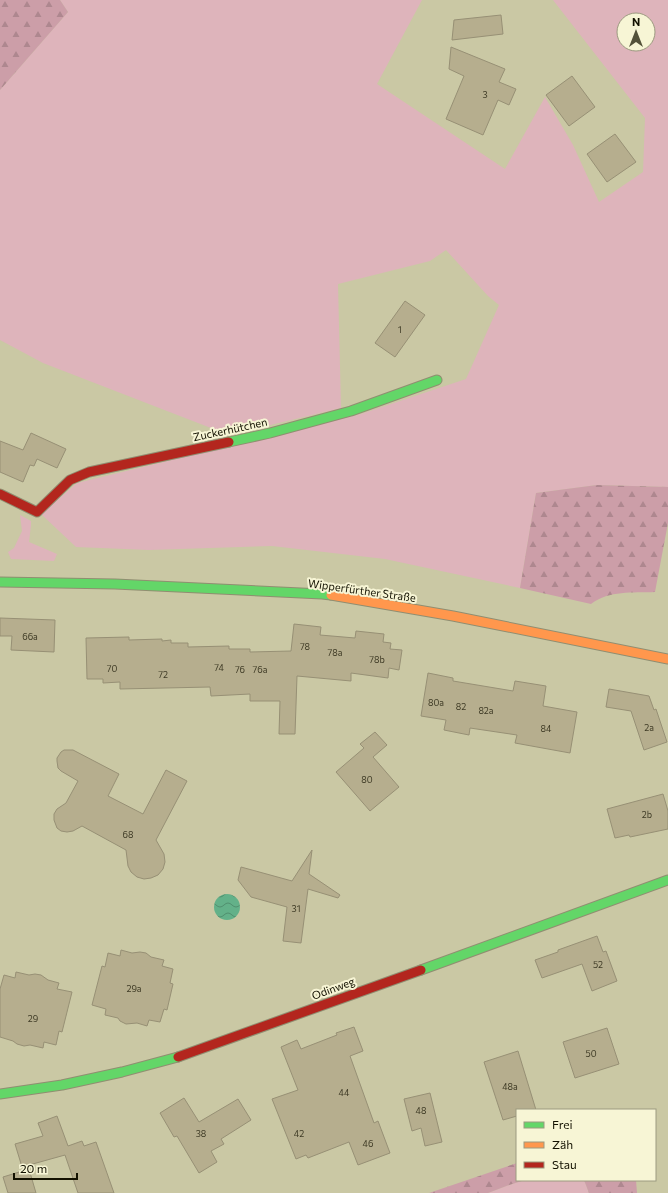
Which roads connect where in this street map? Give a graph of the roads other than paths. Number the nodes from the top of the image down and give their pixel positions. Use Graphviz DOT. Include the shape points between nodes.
graph roads {
  1 [pos="437,380"];
  2 [pos="0,494"];
  3 [pos="0,582"];
  4 [pos="668,659"];
  5 [pos="668,880"];
  6 [pos="0,1094"];
  1 -- 2 [label="street, Zuckerhütchen" via="352,411 89,472 70,480 38,512"];
  3 -- 4 [label="street, Wipperfürther Straße" via="115,584 322,594 453,616"];
  5 -- 6 [label="street, Odinweg" via="178,1057 122,1072"];
}
